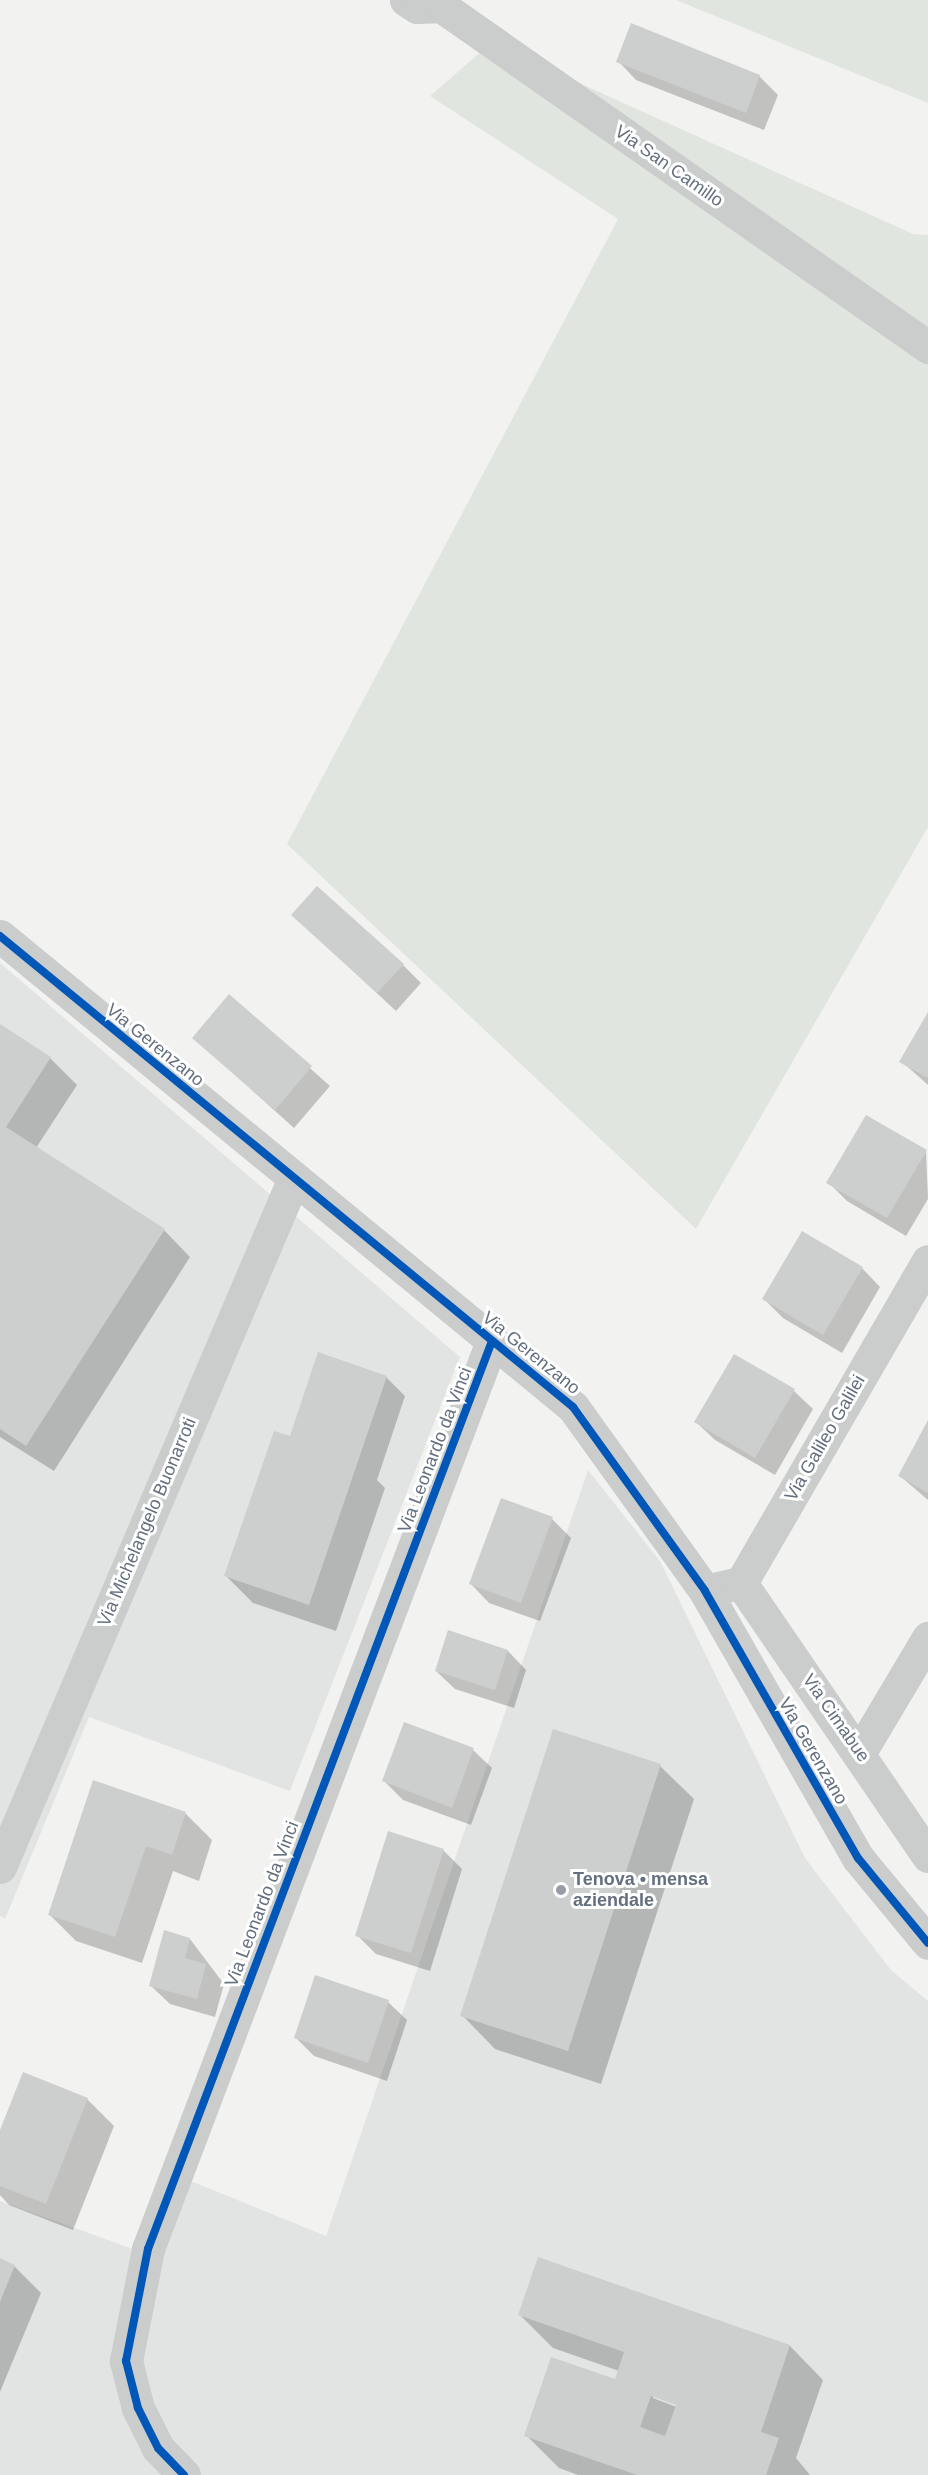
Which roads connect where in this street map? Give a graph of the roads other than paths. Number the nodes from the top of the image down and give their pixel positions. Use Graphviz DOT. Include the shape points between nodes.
graph roads {
  1 [pos="406,0"];
  2 [pos="442,3"];
  3 [pos="928,347"];
  4 [pos="0,936"];
  5 [pos="294,1178"];
  6 [pos="928,1261"];
  7 [pos="492,1341"];
  8 [pos="741,1583"];
  9 [pos="705,1591"];
  10 [pos="928,1638"];
  11 [pos="861,1752"];
  12 [pos="928,1856"];
  13 [pos="0,1867"];
  14 [pos="928,1943"];
  15 [pos="184,2475"];
  1 -- 2 [label="street, Via San Camillo" via="417,7"];
  2 -- 3 [label="street, Via San Camillo"];
  4 -- 5 [label="street, Via Gerenzano"];
  5 -- 7 [label="street, Via Gerenzano"];
  5 -- 13 [label="street, Via Michelangelo Buonarroti"];
  6 -- 8 [label="street, Via Galileo Galilei"];
  7 -- 9 [label="street, Via Gerenzano" via="573,1407"];
  7 -- 15 [label="street, Via Leonardo da Vinci" via="148,2249 126,2361 138,2408 158,2448"];
  8 -- 9 [label="street"];
  8 -- 11 [label="street, Via Cimabue"];
  9 -- 14 [label="street, Via Gerenzano" via="858,1858"];
  10 -- 11 [label="street"];
  11 -- 12 [label="street, Via Cimabue"];
}
